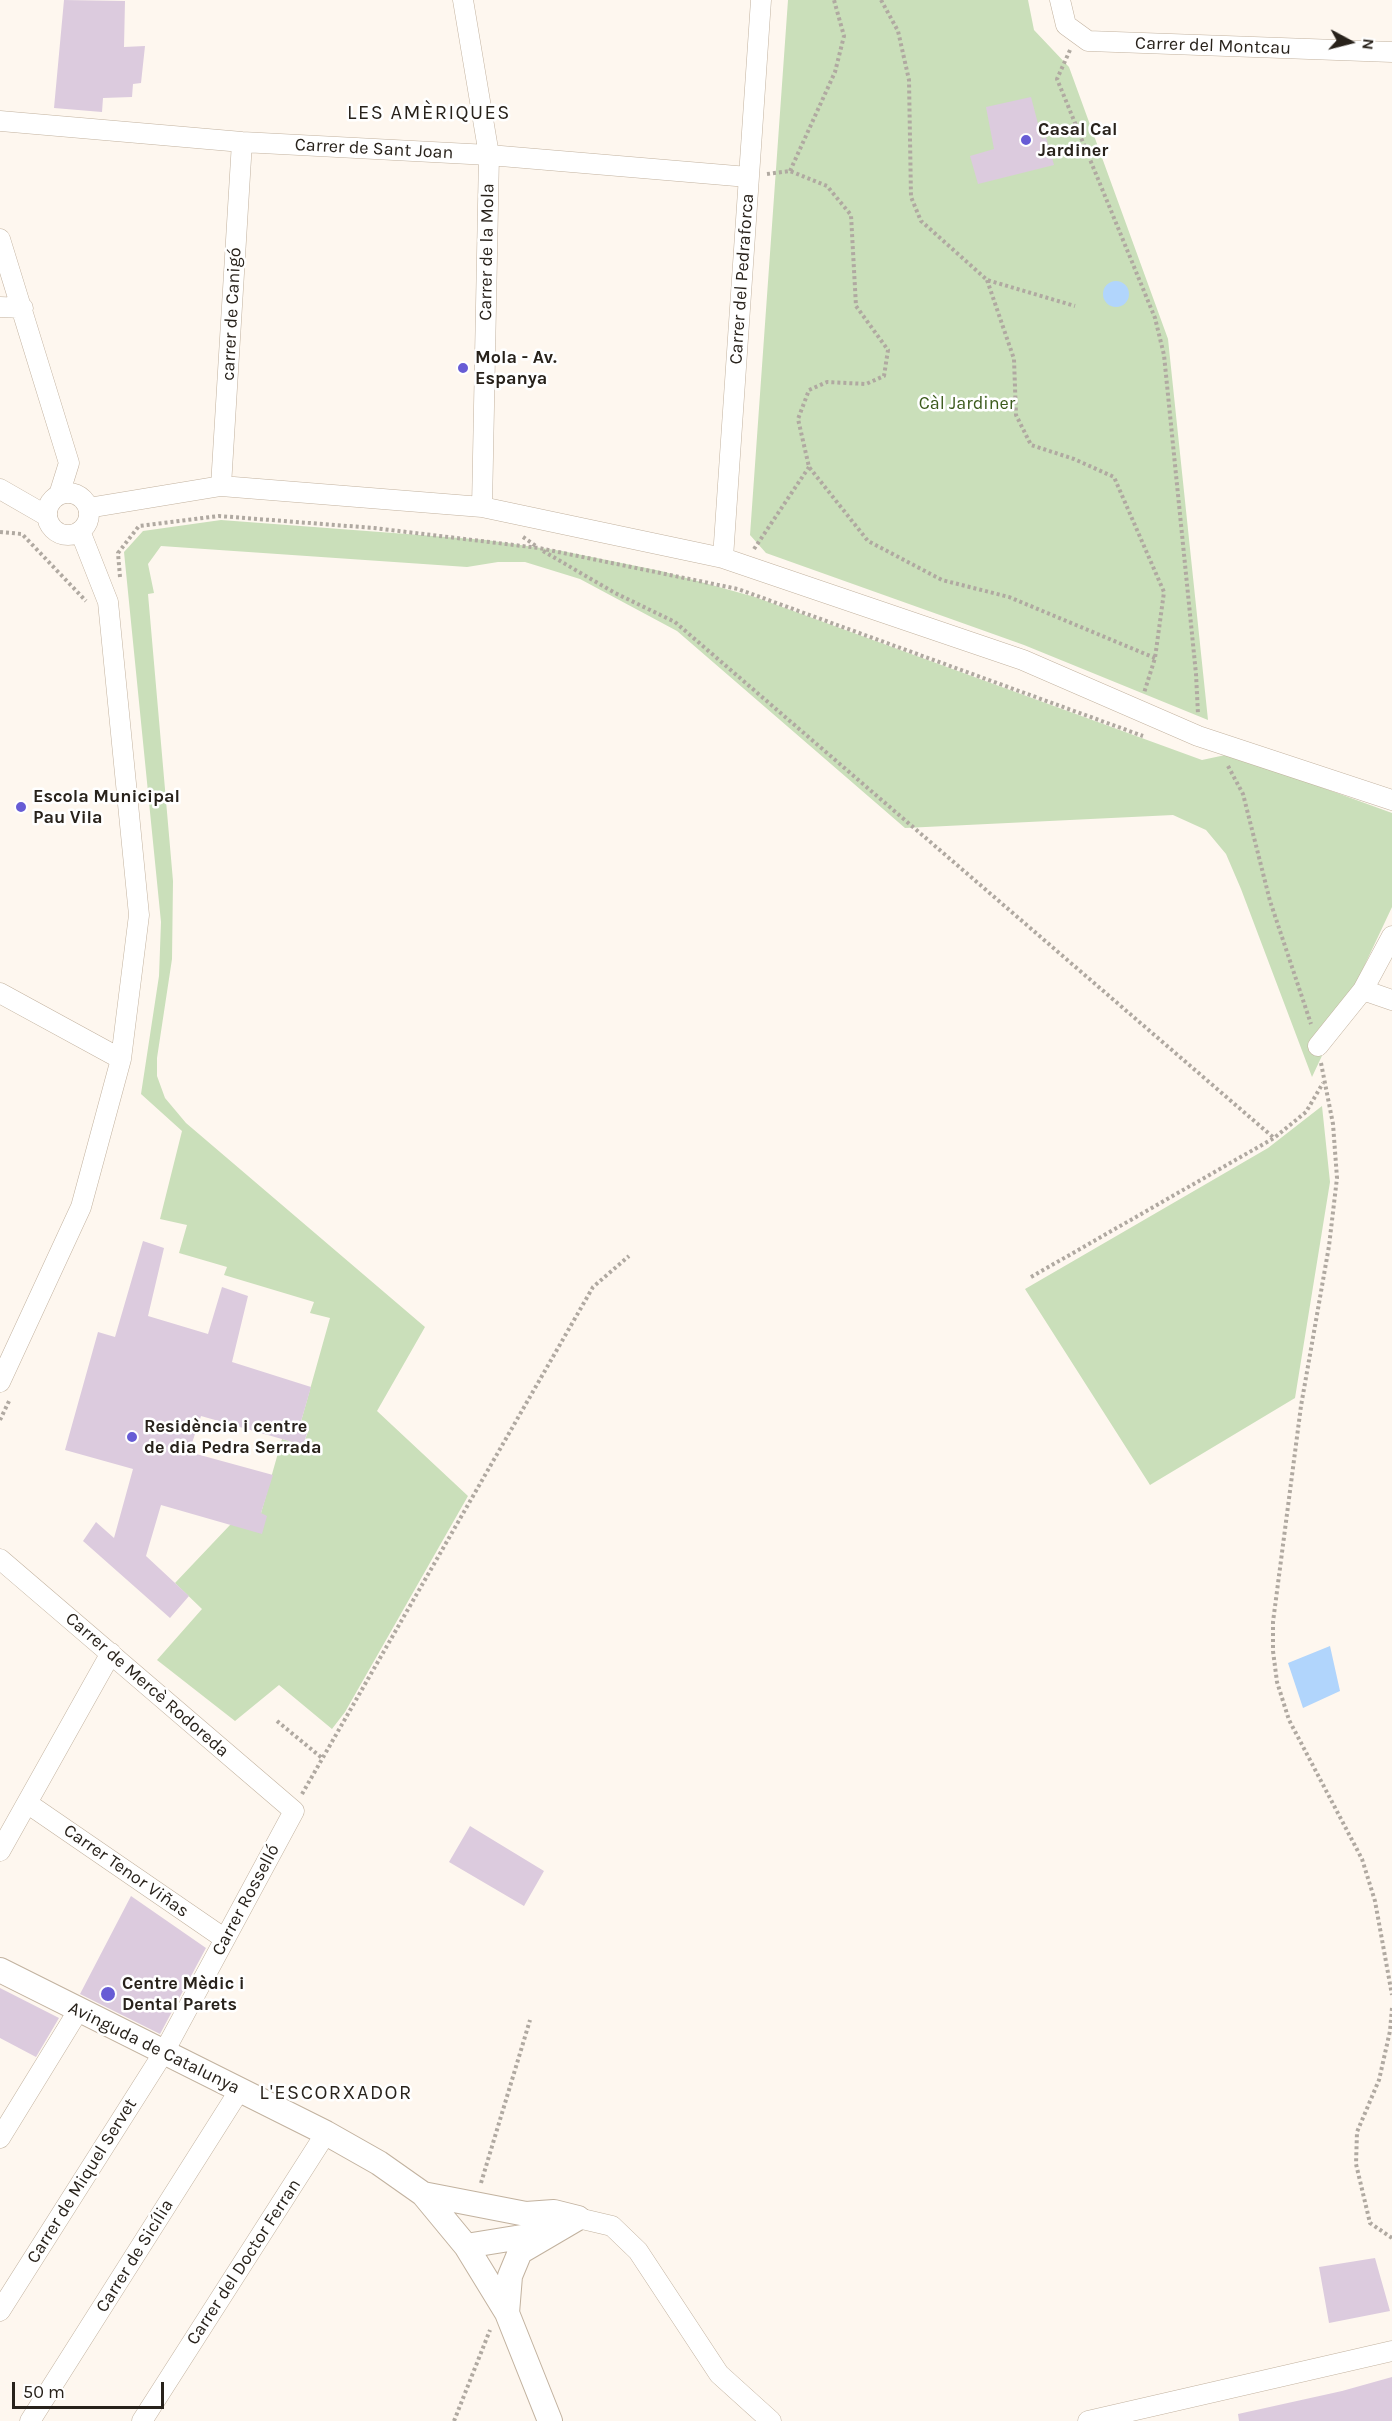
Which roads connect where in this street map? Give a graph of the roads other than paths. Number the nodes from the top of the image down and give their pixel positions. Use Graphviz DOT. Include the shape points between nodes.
graph roads {
  1 [pos="463,0"];
  2 [pos="761,0"];
  3 [pos="1060,0"];
  4 [pos="1392,52"];
  5 [pos="0,121"];
  6 [pos="242,142"];
  7 [pos="489,155"];
  8 [pos="748,177"];
  9 [pos="0,239"];
  10 [pos="0,307"];
  11 [pos="23,308"];
  12 [pos="221,486"];
  13 [pos="0,489"];
  14 [pos="59,495"];
  15 [pos="482,507"];
  16 [pos="88,508"];
  17 [pos="47,516"];
  18 [pos="80,531"];
  19 [pos="723,558"];
  20 [pos="1392,800"];
  21 [pos="1392,936"];
  22 [pos="1363,990"];
  23 [pos="0,993"];
  24 [pos="1392,1000"];
  25 [pos="1318,1046"];
  26 [pos="121,1059"];
  27 [pos="0,1382"];
  28 [pos="0,1559"];
  29 [pos="111,1653"];
  30 [pos="27,1803"];
  31 [pos="294,1811"];
  32 [pos="0,1851"];
  33 [pos="225,1939"];
  34 [pos="0,1971"];
  35 [pos="78,2010"];
  36 [pos="164,2052"];
  37 [pos="239,2091"];
  38 [pos="326,2133"];
  39 [pos="0,2138"];
  40 [pos="423,2194"];
  41 [pos="526,2214"];
  42 [pos="578,2218"];
  43 [pos="554,2231"];
  44 [pos="466,2246"];
  45 [pos="502,2305"];
  46 [pos="0,2310"];
  47 [pos="1392,2351"];
  48 [pos="30,2421"];
  49 [pos="142,2421"];
  50 [pos="550,2421"];
  51 [pos="771,2421"];
  52 [pos="1088,2421"];
  1 -- 7 [label="street, Carrer de la Mola"];
  2 -- 8 [label="street, Carrer del Pedraforca"];
  3 -- 4 [label="street, Carrer del Montcau" via="1066,25 1088,41"];
  5 -- 6 [label="street, Carrer de Sant Joan"];
  6 -- 7 [label="street, Carrer de Sant Joan"];
  6 -- 12 [label="street, carrer de Canigó"];
  7 -- 8 [label="street, Carrer de Sant Joan"];
  7 -- 15 [label="street, Carrer de la Mola"];
  8 -- 19 [label="street, Carrer del Pedraforca"];
  9 -- 11 [label="street"];
  10 -- 11 [label="street"];
  11 -- 14 [label="street" via="69,463"];
  12 -- 15 [label="street"];
  12 -- 16 [label="street"];
  13 -- 17 [label="street"];
  14 -- 16 [label="street" via="73,494 85,501"];
  14 -- 17 [label="street" via="51,502"];
  15 -- 19 [label="street"];
  16 -- 18 [label="street" via="87,522"];
  17 -- 18 [label="street" via="59,533"];
  18 -- 26 [label="street" via="108,602 139,915"];
  19 -- 20 [label="street" via="1023,660 1198,736"];
  21 -- 22 [label="street"];
  22 -- 24 [label="street"];
  22 -- 25 [label="street"];
  23 -- 26 [label="street"];
  26 -- 27 [label="street" via="81,1207"];
  28 -- 29 [label="street, Carrer de Mercè Rodoreda"];
  29 -- 30 [label="street"];
  29 -- 31 [label="street, Carrer de Mercè Rodoreda"];
  30 -- 32 [label="street"];
  30 -- 33 [label="street, Carrer Tenor Viñas"];
  31 -- 33 [label="street, Carrer Rosselló"];
  33 -- 36 [label="street, Carrer Rosselló"];
  34 -- 35 [label="street, Avinguda de Catalunya"];
  35 -- 36 [label="street, Avinguda de Catalunya"];
  35 -- 39 [label="street"];
  36 -- 37 [label="street, Avinguda de Catalunya"];
  36 -- 46 [label="street, Carrer de Miquel Servet"];
  37 -- 38 [label="street, Avinguda de Catalunya"];
  37 -- 48 [label="street, Carrer de Sicília"];
  38 -- 40 [label="street, Avinguda de Catalunya"];
  38 -- 49 [label="street, Carrer del Doctor Ferran"];
  40 -- 41 [label="street"];
  40 -- 44 [label="street, Avinguda de Catalunya"];
  41 -- 42 [label="street" via="554,2212"];
  41 -- 44 [label="street" via="491,2228"];
  42 -- 43 [label="street"];
  42 -- 51 [label="street" via="612,2226 638,2250 719,2374"];
  43 -- 44 [label="street"];
  43 -- 45 [label="street" via="520,2252"];
  44 -- 45 [label="street, Avinguda de Catalunya"];
  45 -- 50 [label="street, Avinguda de Catalunya"];
  47 -- 52 [label="street"];
}
